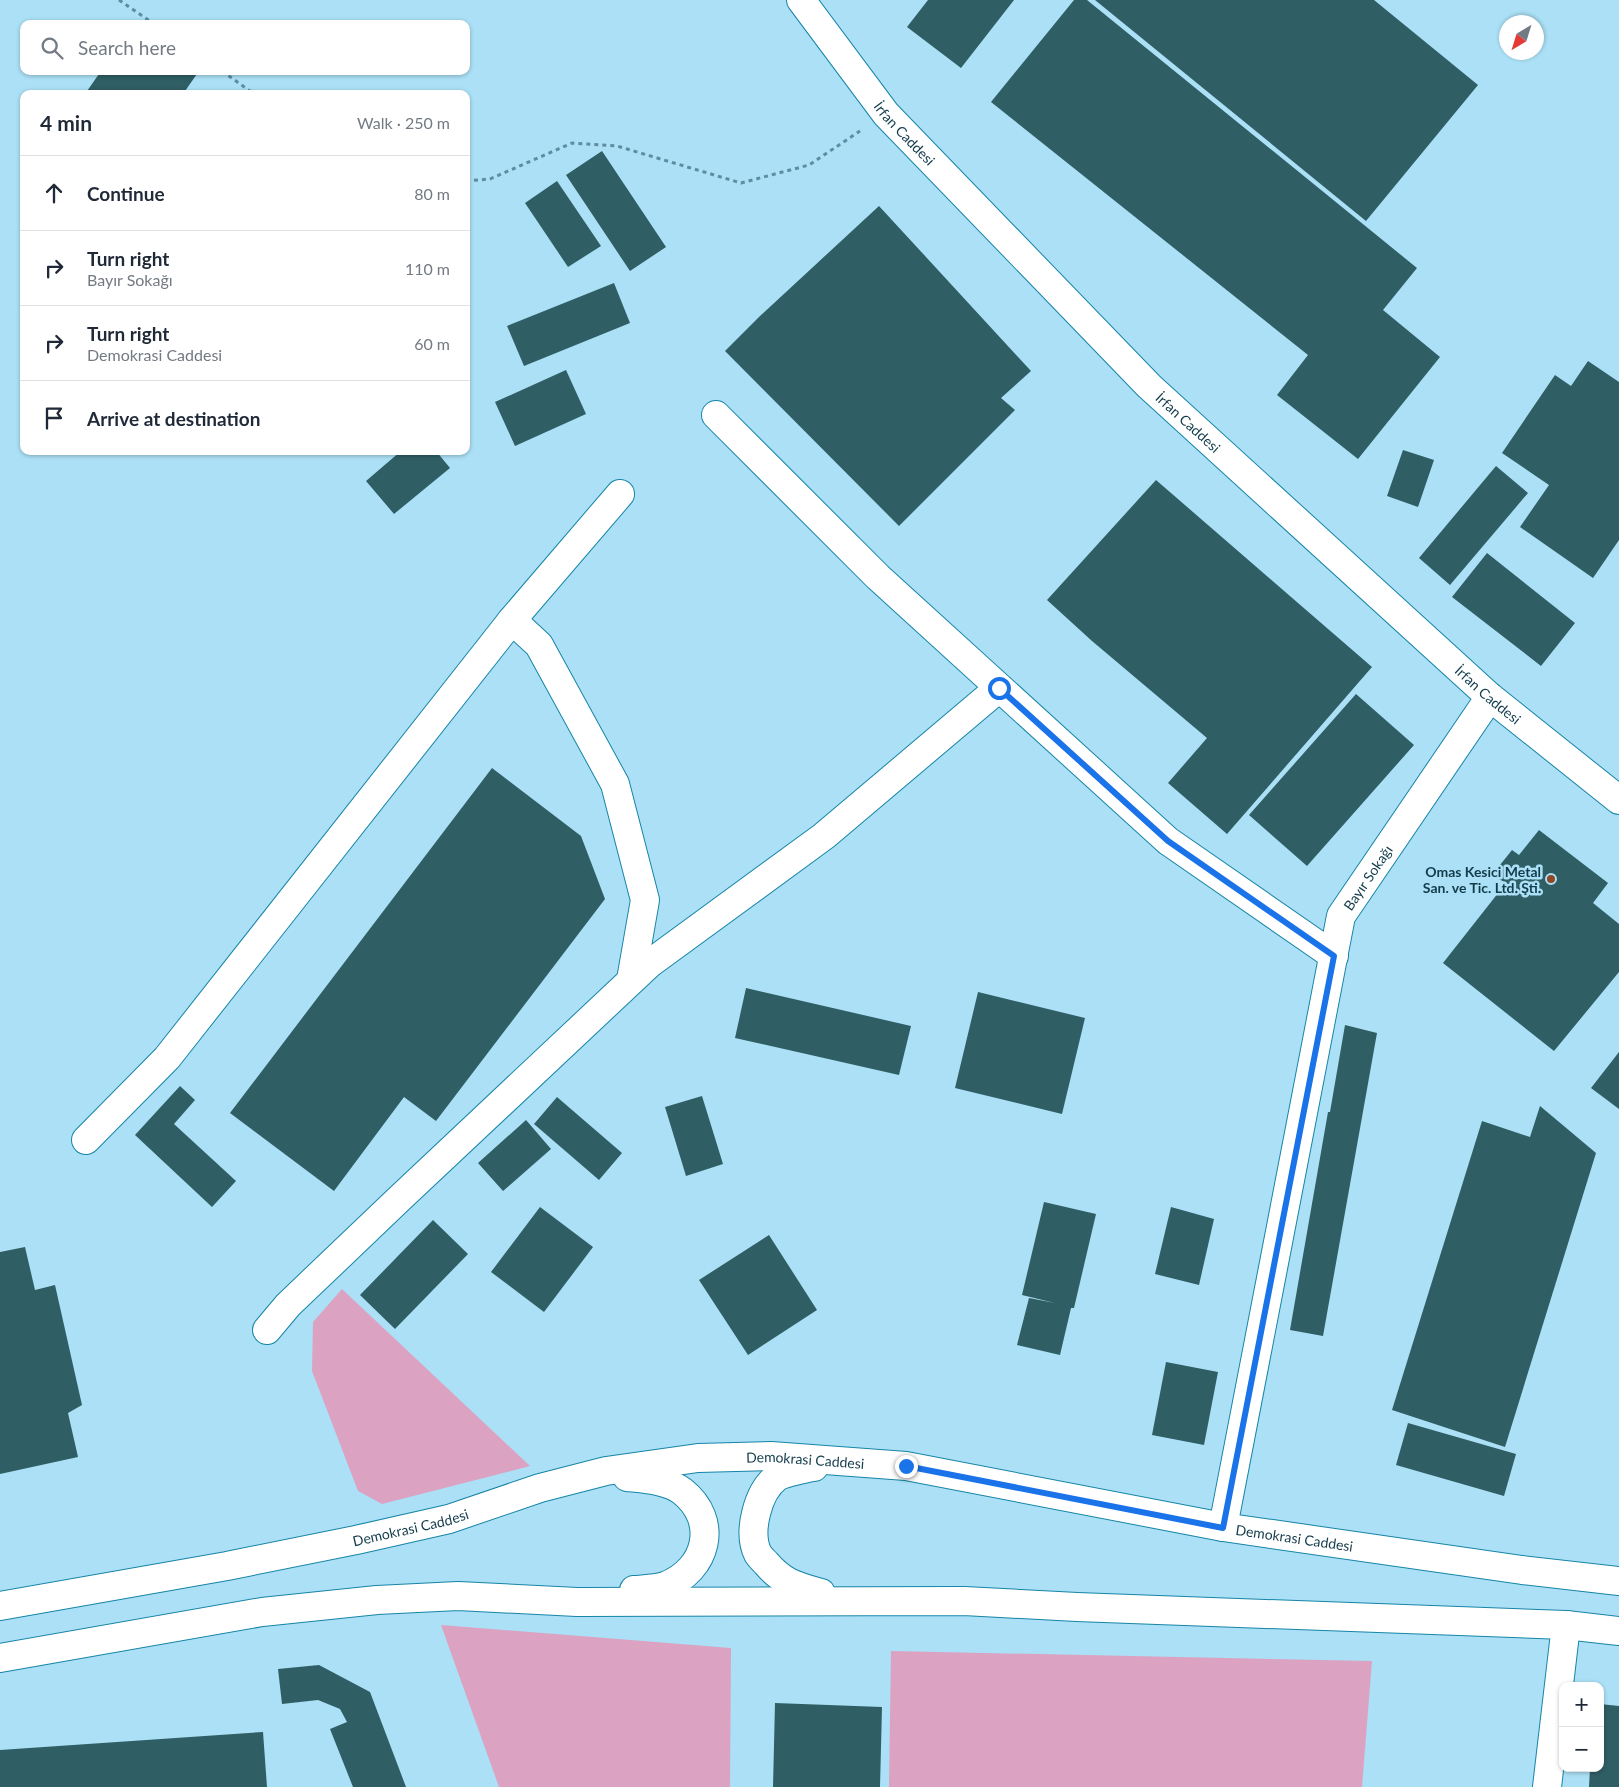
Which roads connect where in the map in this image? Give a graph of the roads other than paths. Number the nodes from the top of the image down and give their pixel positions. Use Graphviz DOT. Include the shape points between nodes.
graph roads {
  1 [pos="801,0"];
  2 [pos="716,415"];
  3 [pos="620,494"];
  4 [pos="512,620"];
  5 [pos="999,688"];
  6 [pos="1490,697"];
  7 [pos="1619,800"];
  8 [pos="1334,956"];
  9 [pos="631,980"];
  10 [pos="86,1140"];
  11 [pos="268,1330"];
  12 [pos="906,1466"];
  13 [pos="540,1488"];
  14 [pos="1223,1528"];
  15 [pos="1619,1581"];
  16 [pos="558,1601"];
  17 [pos="872,1601"];
  18 [pos="0,1606"];
  19 [pos="1566,1625"];
  20 [pos="1619,1631"];
  21 [pos="0,1658"];
  22 [pos="1547,1787"];
  1 -- 6 [label="main road, İrfan Caddesi" via="886,114 1149,386"];
  2 -- 5 [label="main road" via="878,577"];
  3 -- 4 [label="main road"];
  4 -- 9 [label="main road" via="539,645 615,784 645,900"];
  4 -- 10 [label="main road" via="167,1058"];
  5 -- 8 [label="main road" via="1168,841"];
  5 -- 9 [label="main road" via="824,836"];
  6 -- 7 [label="main road, İrfan Caddesi"];
  6 -- 8 [label="main road, Bayır Sokağı" via="1341,916"];
  8 -- 14 [label="main road, Bayır Sokağı"];
  9 -- 11 [label="main road" via="288,1305"];
  12 -- 13 [label="main road, Demokrasi Caddesi" via="771,1456 698,1458 606,1471"];
  12 -- 14 [label="main road, Demokrasi Caddesi"];
  12 -- 17 [label="main road" via="810,1468 778,1476 766,1489 756,1510 754,1532 758,1554 777,1576 820,1593"];
  13 -- 16 [label="main road" via="627,1477 656,1480 681,1491 698,1508 706,1528 702,1550 689,1571 664,1586"];
  13 -- 18 [label="main road, Demokrasi Caddesi" via="449,1519 356,1540"];
  14 -- 15 [label="main road, Demokrasi Caddesi"];
  16 -- 17 [label="main road"];
  16 -- 21 [label="main road" via="458,1596 312,1606 252,1613"];
  17 -- 19 [label="main road" via="964,1601"];
  19 -- 20 [label="main road"];
  19 -- 22 [label="main road"];
}
